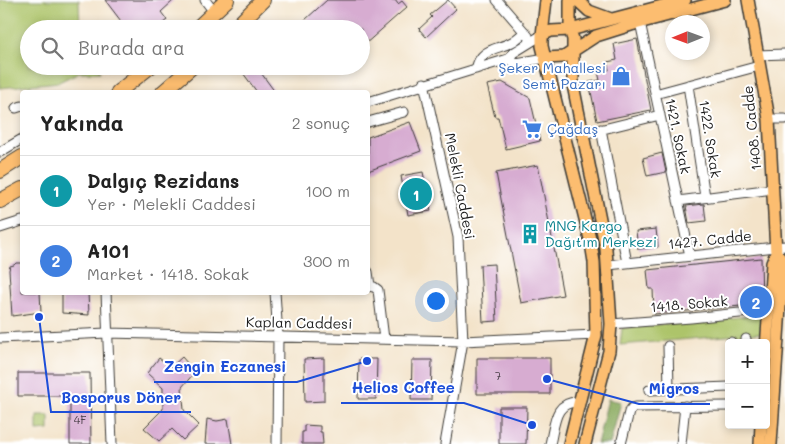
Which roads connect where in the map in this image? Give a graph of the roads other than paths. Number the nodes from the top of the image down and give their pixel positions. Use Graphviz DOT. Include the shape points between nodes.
graph roads {
  1 [pos="205,0"];
  2 [pos="227,0"];
  3 [pos="263,0"];
  4 [pos="497,0"];
  5 [pos="546,0"];
  6 [pos="570,0"];
  7 [pos="577,0"];
  8 [pos="684,0"];
  9 [pos="725,0"];
  10 [pos="748,0"];
  11 [pos="214,12"];
  12 [pos="611,19"];
  13 [pos="206,20"];
  14 [pos="243,20"];
  15 [pos="640,22"];
  16 [pos="570,30"];
  17 [pos="525,32"];
  18 [pos="538,38"];
  19 [pos="573,51"];
  20 [pos="785,54"];
  21 [pos="546,58"];
  22 [pos="508,59"];
  23 [pos="758,60"];
  24 [pos="476,69"];
  25 [pos="140,75"];
  26 [pos="183,75"];
  27 [pos="424,83"];
  28 [pos="688,85"];
  29 [pos="121,90"];
  30 [pos="165,90"];
  31 [pos="656,94"];
  32 [pos="370,101"];
  33 [pos="404,112"];
  34 [pos="660,115"];
  35 [pos="769,119"];
  36 [pos="785,119"];
  37 [pos="370,121"];
  38 [pos="601,129"];
  39 [pos="583,134"];
  40 [pos="20,140"];
  41 [pos="0,152"];
  42 [pos="20,158"];
  43 [pos="0,171"];
  44 [pos="773,188"];
  45 [pos="20,190"];
  46 [pos="705,197"];
  47 [pos="0,201"];
  48 [pos="678,201"];
  49 [pos="20,222"];
  50 [pos="0,228"];
  51 [pos="779,248"];
  52 [pos="690,256"];
  53 [pos="627,263"];
  54 [pos="608,265"];
  55 [pos="370,286"];
  56 [pos="783,290"];
  57 [pos="106,295"];
  58 [pos="275,295"];
  59 [pos="778,314"];
  60 [pos="611,324"];
  61 [pos="107,333"];
  62 [pos="596,335"];
  63 [pos="278,336"];
  64 [pos="0,338"];
  65 [pos="384,339"];
  66 [pos="769,339"];
  67 [pos="463,341"];
  68 [pos="668,346"];
  69 [pos="725,388"];
  70 [pos="668,389"];
  71 [pos="580,402"];
  72 [pos="656,406"];
  73 [pos="685,406"];
  74 [pos="725,406"];
  75 [pos="761,429"];
  76 [pos="112,444"];
  77 [pos="277,444"];
  78 [pos="445,444"];
  79 [pos="550,444"];
  80 [pos="569,444"];
  81 [pos="585,444"];
  82 [pos="621,444"];
  83 [pos="681,444"];
  84 [pos="760,444"];
  85 [pos="771,444"];
  1 -- 11 [label="street"];
  2 -- 11 [label="highway"];
  3 -- 14 [label="highway"];
  4 -- 17 [label="street"];
  5 -- 18 [label="main road"];
  6 -- 16 [label="main road"];
  7 -- 12 [label="main road" via="589,12"];
  8 -- 12 [label="main road"];
  9 -- 15 [label="main road"];
  10 -- 23 [label="main road, 1408. Cadde"];
  11 -- 13 [label="highway"];
  12 -- 16 [label="main road"];
  15 -- 19 [label="main road" via="596,36"];
  15 -- 31 [label="street, 1421. Sokak"];
  16 -- 18 [label="main road"];
  16 -- 19 [label="main road"];
  17 -- 18 [label="street"];
  17 -- 24 [label="street" via="512,42 481,56"];
  18 -- 21 [label="main road"];
  18 -- 22 [label="street"];
  19 -- 21 [label="main road" via="564,56"];
  19 -- 39 [label="main road" via="573,85"];
  20 -- 23 [label="street"];
  21 -- 22 [label="street" via="516,63"];
  21 -- 62 [label="main road" via="593,253"];
  22 -- 24 [label="street"];
  23 -- 28 [label="street"];
  23 -- 35 [label="main road, 1408. Cadde"];
  24 -- 27 [label="street"];
  25 -- 29 [label="highway"];
  26 -- 30 [label="highway"];
  27 -- 32 [label="street"];
  27 -- 67 [label="street, Melekli Caddesi" via="458,237"];
  28 -- 31 [label="street"];
  28 -- 46 [label="street, 1422. Sokak"];
  31 -- 34 [label="street, 1421. Sokak"];
  33 -- 37 [label="street"];
  34 -- 38 [label="street"];
  34 -- 48 [label="street, 1421. Sokak"];
  35 -- 36 [label="street"];
  35 -- 44 [label="main road, 1408. Cadde"];
  38 -- 39 [label="street"];
  38 -- 53 [label="street"];
  39 -- 54 [label="main road"];
  40 -- 41 [label="street"];
  42 -- 43 [label="highway"];
  44 -- 46 [label="street"];
  44 -- 51 [label="main road, 1408. Cadde"];
  45 -- 47 [label="highway"];
  46 -- 48 [label="street"];
  48 -- 52 [label="street, 1421. Sokak"];
  49 -- 50 [label="street"];
  51 -- 52 [label="street, 1427. Cadde"];
  51 -- 56 [label="main road, 1408. Cadde" via="783,262"];
  51 -- 59 [label="main road, 1408. Cadde" via="772,263"];
  52 -- 53 [label="street, 1427. Cadde"];
  53 -- 54 [label="street, 1427. Cadde"];
  54 -- 60 [label="main road"];
  55 -- 65 [label="street" via="378,290 380,296"];
  56 -- 59 [label="main road, 1408. Cadde"];
  57 -- 61 [label="street"];
  58 -- 63 [label="street"];
  59 -- 60 [label="street, 1418. Sokak"];
  59 -- 66 [label="main road, 1408. Cadde"];
  59 -- 85 [label="main road, 1408. Cadde"];
  60 -- 81 [label="main road" via="609,350"];
  61 -- 63 [label="street, Kaplan Caddesi"];
  61 -- 64 [label="street, Kaplan Caddesi"];
  61 -- 76 [label="street"];
  62 -- 67 [label="street, Kaplan Caddesi"];
  62 -- 71 [label="main road"];
  63 -- 65 [label="street, Kaplan Caddesi"];
  63 -- 77 [label="street"];
  65 -- 67 [label="street, Kaplan Caddesi"];
  67 -- 78 [label="street, Melekli Caddesi"];
  68 -- 70 [label="street"];
  69 -- 70 [label="street"];
  70 -- 72 [label="street" via="652,390"];
  71 -- 79 [label="street" via="570,401 558,412"];
  71 -- 80 [label="main road"];
  72 -- 73 [label="street"];
  72 -- 82 [label="street" via="632,408"];
  73 -- 74 [label="street"];
  73 -- 83 [label="street"];
  75 -- 84 [label="main road"];
}
